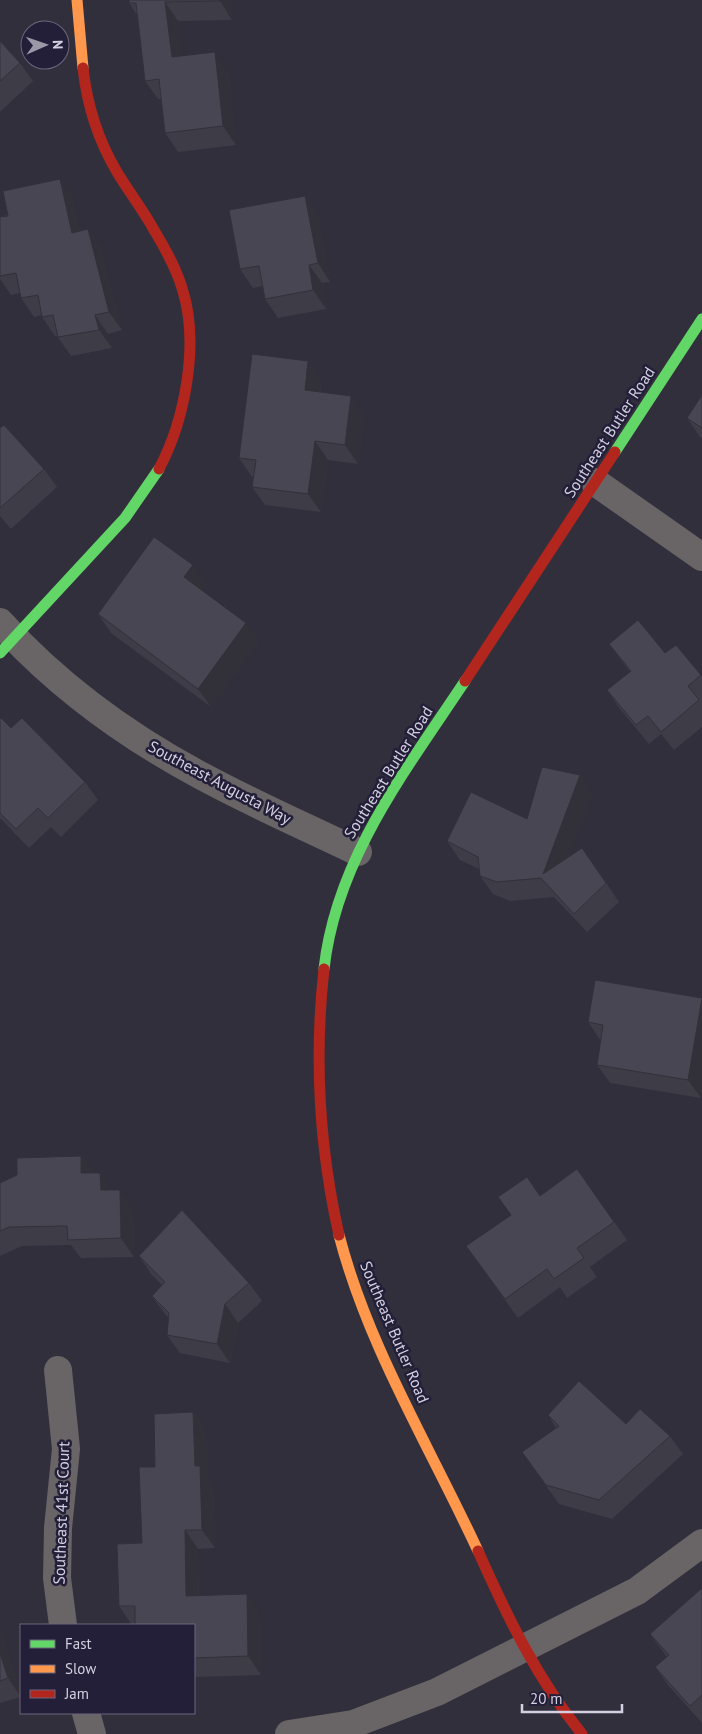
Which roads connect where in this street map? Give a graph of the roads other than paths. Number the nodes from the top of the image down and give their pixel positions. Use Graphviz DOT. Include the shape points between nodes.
graph roads {
  1 [pos="77,0"];
  2 [pos="702,319"];
  3 [pos="595,482"];
  4 [pos="702,557"];
  5 [pos="5,638"];
  6 [pos="358,852"];
  7 [pos="58,1370"];
  8 [pos="702,1543"];
  9 [pos="63,1624"];
  10 [pos="526,1648"];
  11 [pos="86,1714"];
  12 [pos="92,1734"];
  13 [pos="289,1734"];
  14 [pos="582,1734"];
  1 -- 5 [label="main road" via="82,76 101,140 117,174 150,223 181,284 188,324 186,396 173,444 130,515"];
  2 -- 3 [label="main road, Southeast Butler Road"];
  3 -- 4 [label="street"];
  3 -- 6 [label="main road, Southeast Butler Road" via="384,806"];
  5 -- 6 [label="street, Southeast Augusta Way" via="148,745 198,775"];
  6 -- 10 [label="main road, Southeast Butler Road" via="333,920 321,1006 319,1100 334,1216 351,1276 386,1361"];
  7 -- 9 [label="street, Southeast 41st Court" via="66,1448 57,1578"];
  8 -- 10 [label="street" via="637,1591"];
  10 -- 13 [label="street" via="437,1692 354,1724"];
  10 -- 14 [label="main road, Southeast Butler Road" via="552,1693"];
  11 -- 12 [label="street"];
}
